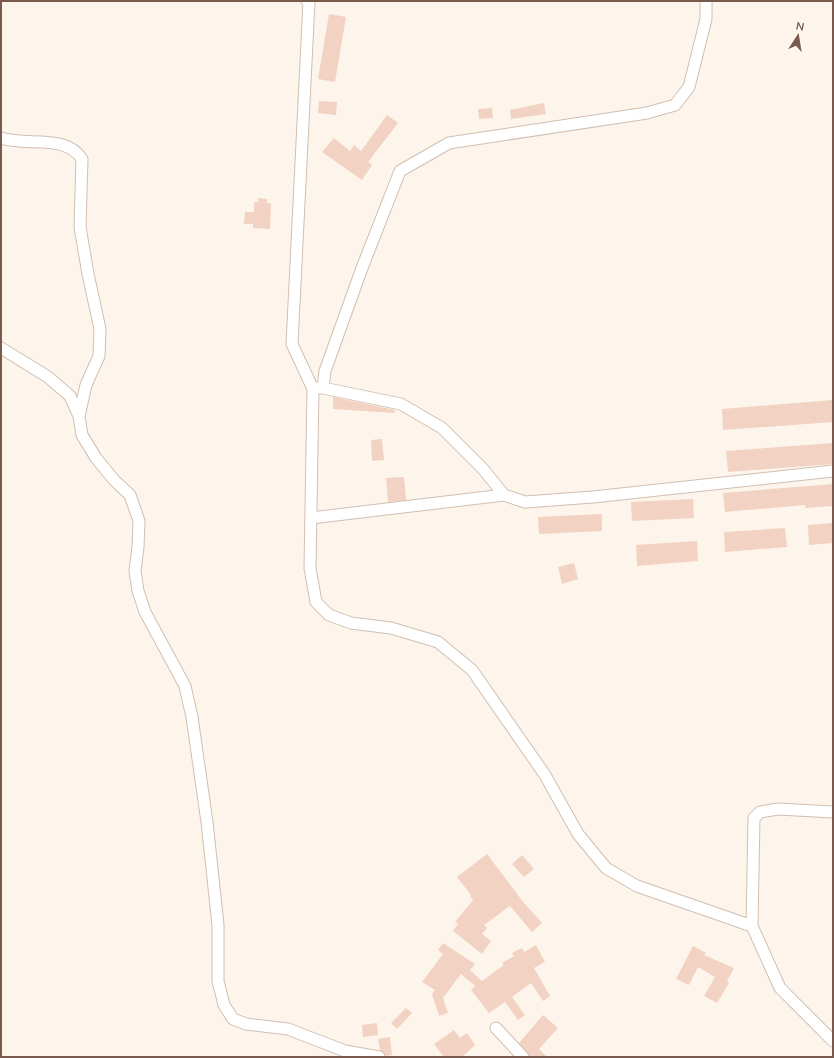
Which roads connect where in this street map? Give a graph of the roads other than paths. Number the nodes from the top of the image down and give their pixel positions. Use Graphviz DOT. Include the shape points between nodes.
graph roads {
  1 [pos="309,1"];
  2 [pos="706,1"];
  3 [pos="1,138"];
  4 [pos="1,348"];
  5 [pos="318,388"];
  6 [pos="79,416"];
  7 [pos="833,471"];
  8 [pos="504,495"];
  9 [pos="311,518"];
  10 [pos="833,812"];
  11 [pos="752,926"];
  12 [pos="496,1028"];
  13 [pos="833,1041"];
  14 [pos="379,1057"];
  15 [pos="523,1057"];
  1 -- 5 [label="street" via="292,344"];
  2 -- 5 [label="street" via="706,19 688,87 674,106 647,113 449,142 400,171"];
  3 -- 6 [label="street" via="65,144 76,150 82,159 80,228 100,329 99,356 86,385"];
  4 -- 6 [label="street" via="48,376 70,396"];
  5 -- 8 [label="street" via="401,404 442,428 483,469"];
  5 -- 9 [label="street"];
  6 -- 14 [label="street" via="82,435 96,458 130,495 139,521 135,571 138,591 145,612 185,686 207,822 218,925 218,981 224,1005 233,1019 246,1024 288,1029 346,1051"];
  7 -- 8 [label="street" via="525,502"];
  8 -- 9 [label="street"];
  9 -- 11 [label="street" via="310,568 316,602 330,615 351,623 391,628 438,642 472,670 545,775 578,834 606,868 637,886"];
  10 -- 11 [label="street" via="778,809 760,812 754,818"];
  11 -- 13 [label="street" via="780,988"];
  12 -- 15 [label="street"];
}
